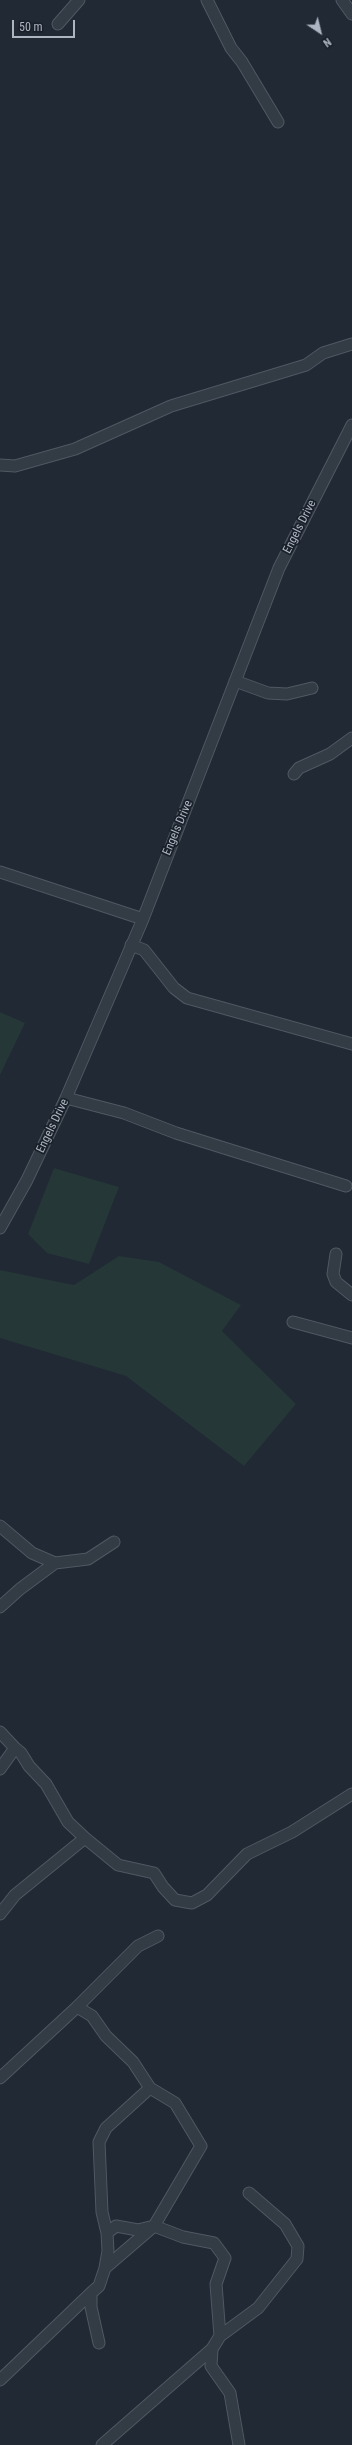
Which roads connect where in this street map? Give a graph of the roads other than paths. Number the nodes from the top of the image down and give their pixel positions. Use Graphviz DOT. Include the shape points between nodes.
graph roads {
  1 [pos="79,0"];
  2 [pos="206,0"];
  3 [pos="342,0"];
  4 [pos="352,14"];
  5 [pos="58,24"];
  6 [pos="278,122"];
  7 [pos="352,344"];
  8 [pos="352,425"];
  9 [pos="0,466"];
  10 [pos="235,681"];
  11 [pos="312,688"];
  12 [pos="352,738"];
  13 [pos="294,774"];
  14 [pos="0,872"];
  15 [pos="143,919"];
  16 [pos="131,945"];
  17 [pos="352,1044"];
  18 [pos="66,1098"];
  19 [pos="346,1186"];
  20 [pos="0,1228"];
  21 [pos="336,1254"];
  22 [pos="352,1295"];
  23 [pos="293,1322"];
  24 [pos="352,1338"];
  25 [pos="0,1526"];
  26 [pos="114,1542"];
  27 [pos="55,1563"];
  28 [pos="0,1608"];
  29 [pos="0,1732"];
  30 [pos="15,1748"];
  31 [pos="0,1769"];
  32 [pos="352,1794"];
  33 [pos="85,1838"];
  34 [pos="0,1914"];
  35 [pos="158,1936"];
  36 [pos="77,2008"];
  37 [pos="0,2078"];
  38 [pos="150,2088"];
  39 [pos="249,2193"];
  40 [pos="154,2226"];
  41 [pos="107,2232"];
  42 [pos="106,2268"];
  43 [pos="91,2294"];
  44 [pos="220,2336"];
  45 [pos="99,2343"];
  46 [pos="212,2349"];
  47 [pos="0,2380"];
  48 [pos="102,2445"];
  49 [pos="239,2445"];
  1 -- 5 [label="street"];
  2 -- 6 [label="street" via="231,48"];
  3 -- 4 [label="street"];
  7 -- 9 [label="street" via="323,353 306,365 171,406 75,449 15,466"];
  8 -- 10 [label="street, Engels Drive" via="279,568"];
  10 -- 11 [label="street" via="268,693 287,694"];
  10 -- 15 [label="street, Engels Drive"];
  12 -- 13 [label="street" via="330,754 299,768"];
  14 -- 15 [label="street"];
  15 -- 16 [label="street, Engels Drive"];
  16 -- 17 [label="street" via="144,950 174,988 187,998"];
  16 -- 18 [label="street, Engels Drive"];
  18 -- 19 [label="street" via="124,1112 176,1133"];
  18 -- 20 [label="street, Engels Drive" via="27,1180"];
  21 -- 22 [label="street" via="333,1274 336,1282"];
  23 -- 24 [label="street"];
  25 -- 27 [label="street" via="32,1553"];
  26 -- 27 [label="street" via="88,1559"];
  27 -- 28 [label="street" via="20,1589"];
  29 -- 30 [label="street"];
  30 -- 31 [label="street"];
  30 -- 33 [label="street" via="46,1784 68,1822"];
  32 -- 33 [label="street" via="292,1832 247,1854 207,1895 192,1903 175,1900 154,1873 118,1865"];
  33 -- 34 [label="street" via="15,1895"];
  35 -- 36 [label="street" via="138,1946"];
  36 -- 37 [label="street"];
  36 -- 38 [label="street" via="92,2016 106,2036 133,2062"];
  38 -- 40 [label="street" via="175,2103 201,2146"];
  38 -- 41 [label="street" via="106,2128 99,2142 102,2212"];
  39 -- 44 [label="street" via="285,2224 298,2246 297,2259 258,2308"];
  40 -- 41 [label="street" via="138,2230 116,2226"];
  40 -- 42 [label="street"];
  40 -- 44 [label="street" via="182,2237 214,2243 225,2258 216,2284"];
  41 -- 42 [label="street"];
  42 -- 43 [label="street" via="99,2286"];
  43 -- 45 [label="street" via="91,2307"];
  43 -- 47 [label="street"];
  44 -- 46 [label="street"];
  46 -- 48 [label="street"];
  46 -- 49 [label="street" via="211,2366 230,2393"];
}
